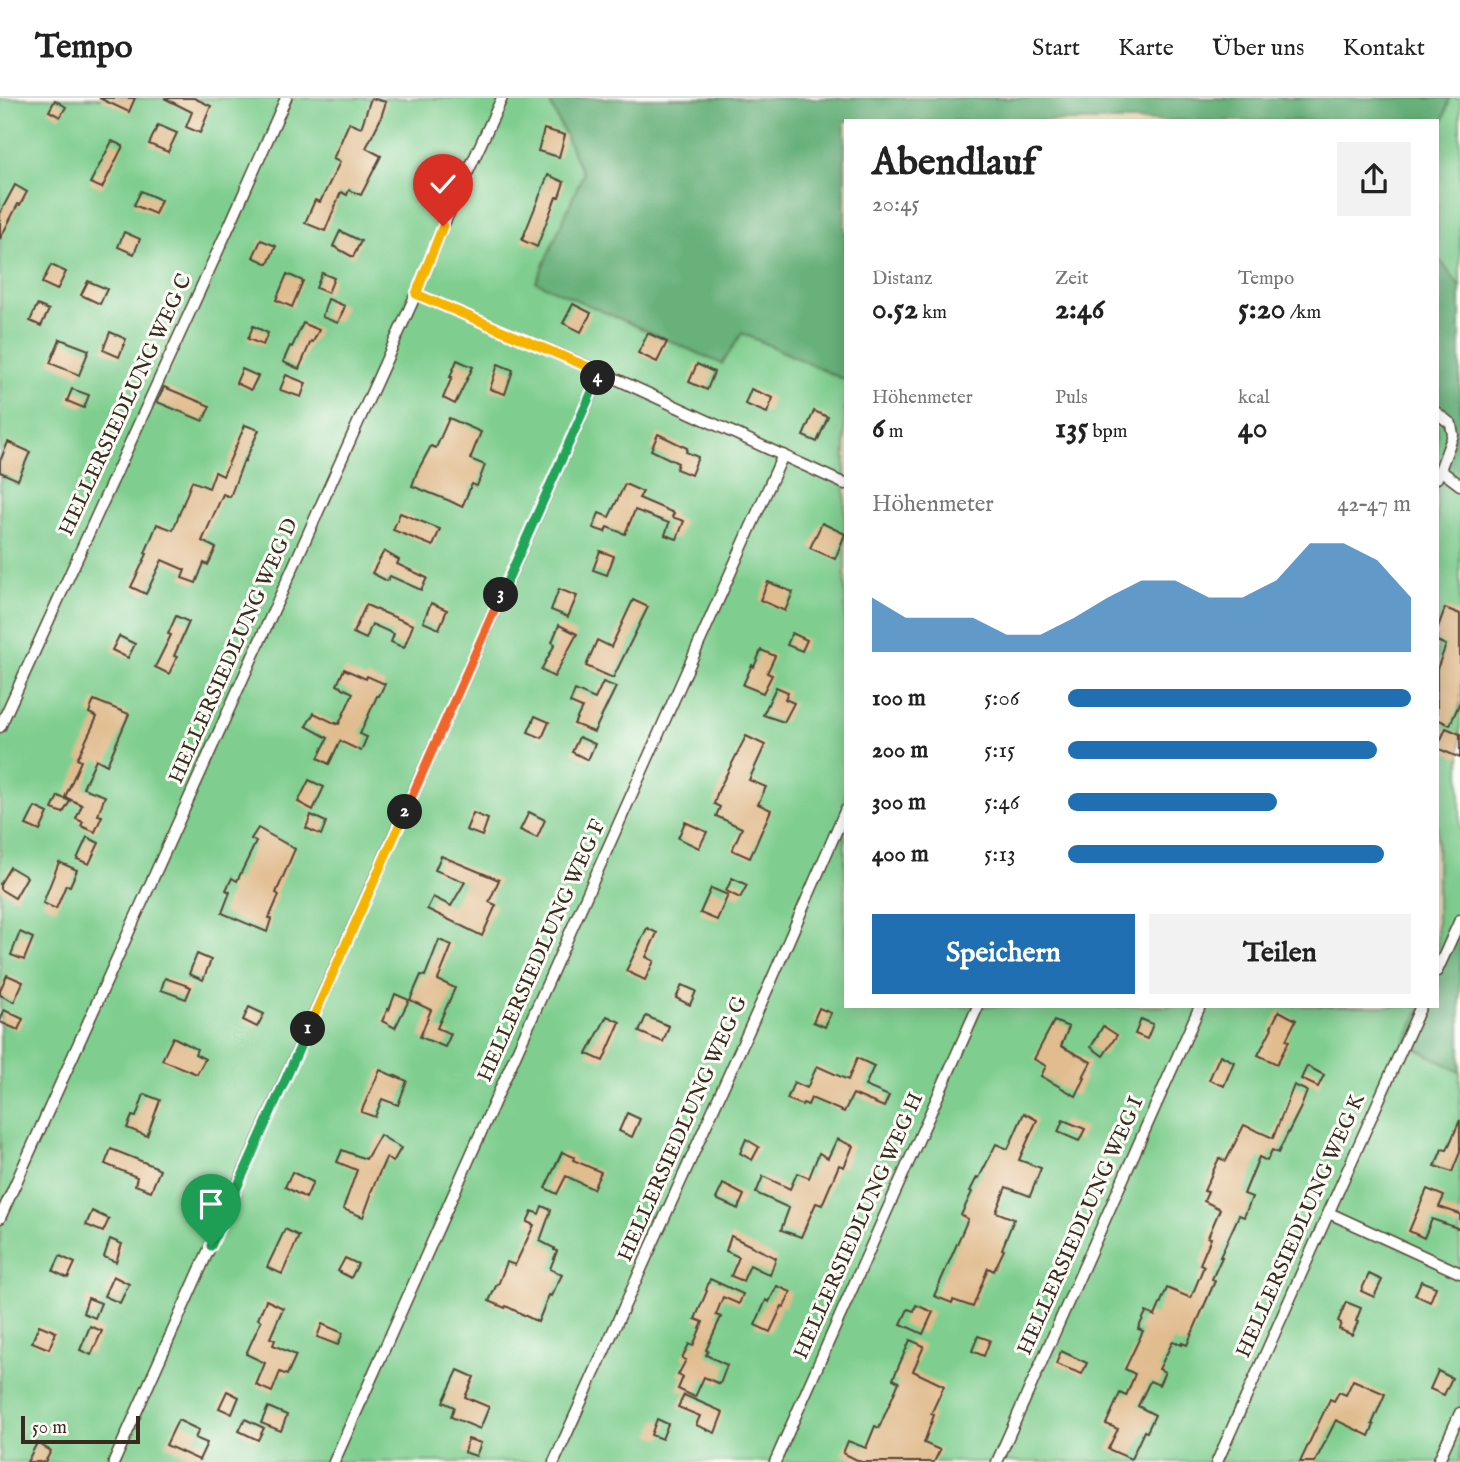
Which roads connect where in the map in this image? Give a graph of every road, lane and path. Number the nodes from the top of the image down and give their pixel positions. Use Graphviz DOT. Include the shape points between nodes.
graph roads {
  1 [pos="286,98"];
  2 [pos="502,98"];
  3 [pos="416,294"];
  4 [pos="600,372"];
  5 [pos="1439,415"];
  6 [pos="783,455"];
  7 [pos="1439,474"];
  8 [pos="844,484"];
  9 [pos="1460,485"];
  10 [pos="0,727"];
  11 [pos="844,813"];
  12 [pos="1460,920"];
  13 [pos="1439,967"];
  14 [pos="977,1008"];
  15 [pos="1199,1008"];
  16 [pos="1420,1008"];
  17 [pos="1329,1213"];
  18 [pos="0,1219"];
  19 [pos="1460,1273"];
  20 [pos="1460,1413"];
  21 [pos="114,1462"];
  22 [pos="334,1462"];
  23 [pos="554,1462"];
  24 [pos="775,1462"];
  25 [pos="997,1462"];
  26 [pos="1217,1462"];
  27 [pos="1438,1462"];
  1 -- 10 [label="lane, HELLERSIEDLUNG WEG C"];
  2 -- 3 [label="lane, HELLERSIEDLUNG WEG D"];
  3 -- 4 [label="lane"];
  3 -- 18 [label="lane, HELLERSIEDLUNG WEG D"];
  4 -- 6 [label="lane"];
  4 -- 21 [label="lane"];
  5 -- 7 [label="lane" via="1451,424 1453,435"];
  6 -- 8 [label="lane"];
  6 -- 22 [label="lane, HELLERSIEDLUNG WEG F"];
  7 -- 9 [label="lane"];
  11 -- 23 [label="lane, HELLERSIEDLUNG WEG G"];
  12 -- 13 [label="lane"];
  14 -- 24 [label="lane, HELLERSIEDLUNG WEG H"];
  15 -- 25 [label="lane, HELLERSIEDLUNG WEG I"];
  16 -- 17 [label="lane, HELLERSIEDLUNG WEG K"];
  17 -- 19 [label="lane"];
  17 -- 26 [label="lane, HELLERSIEDLUNG WEG K"];
  20 -- 27 [label="lane"];
}
